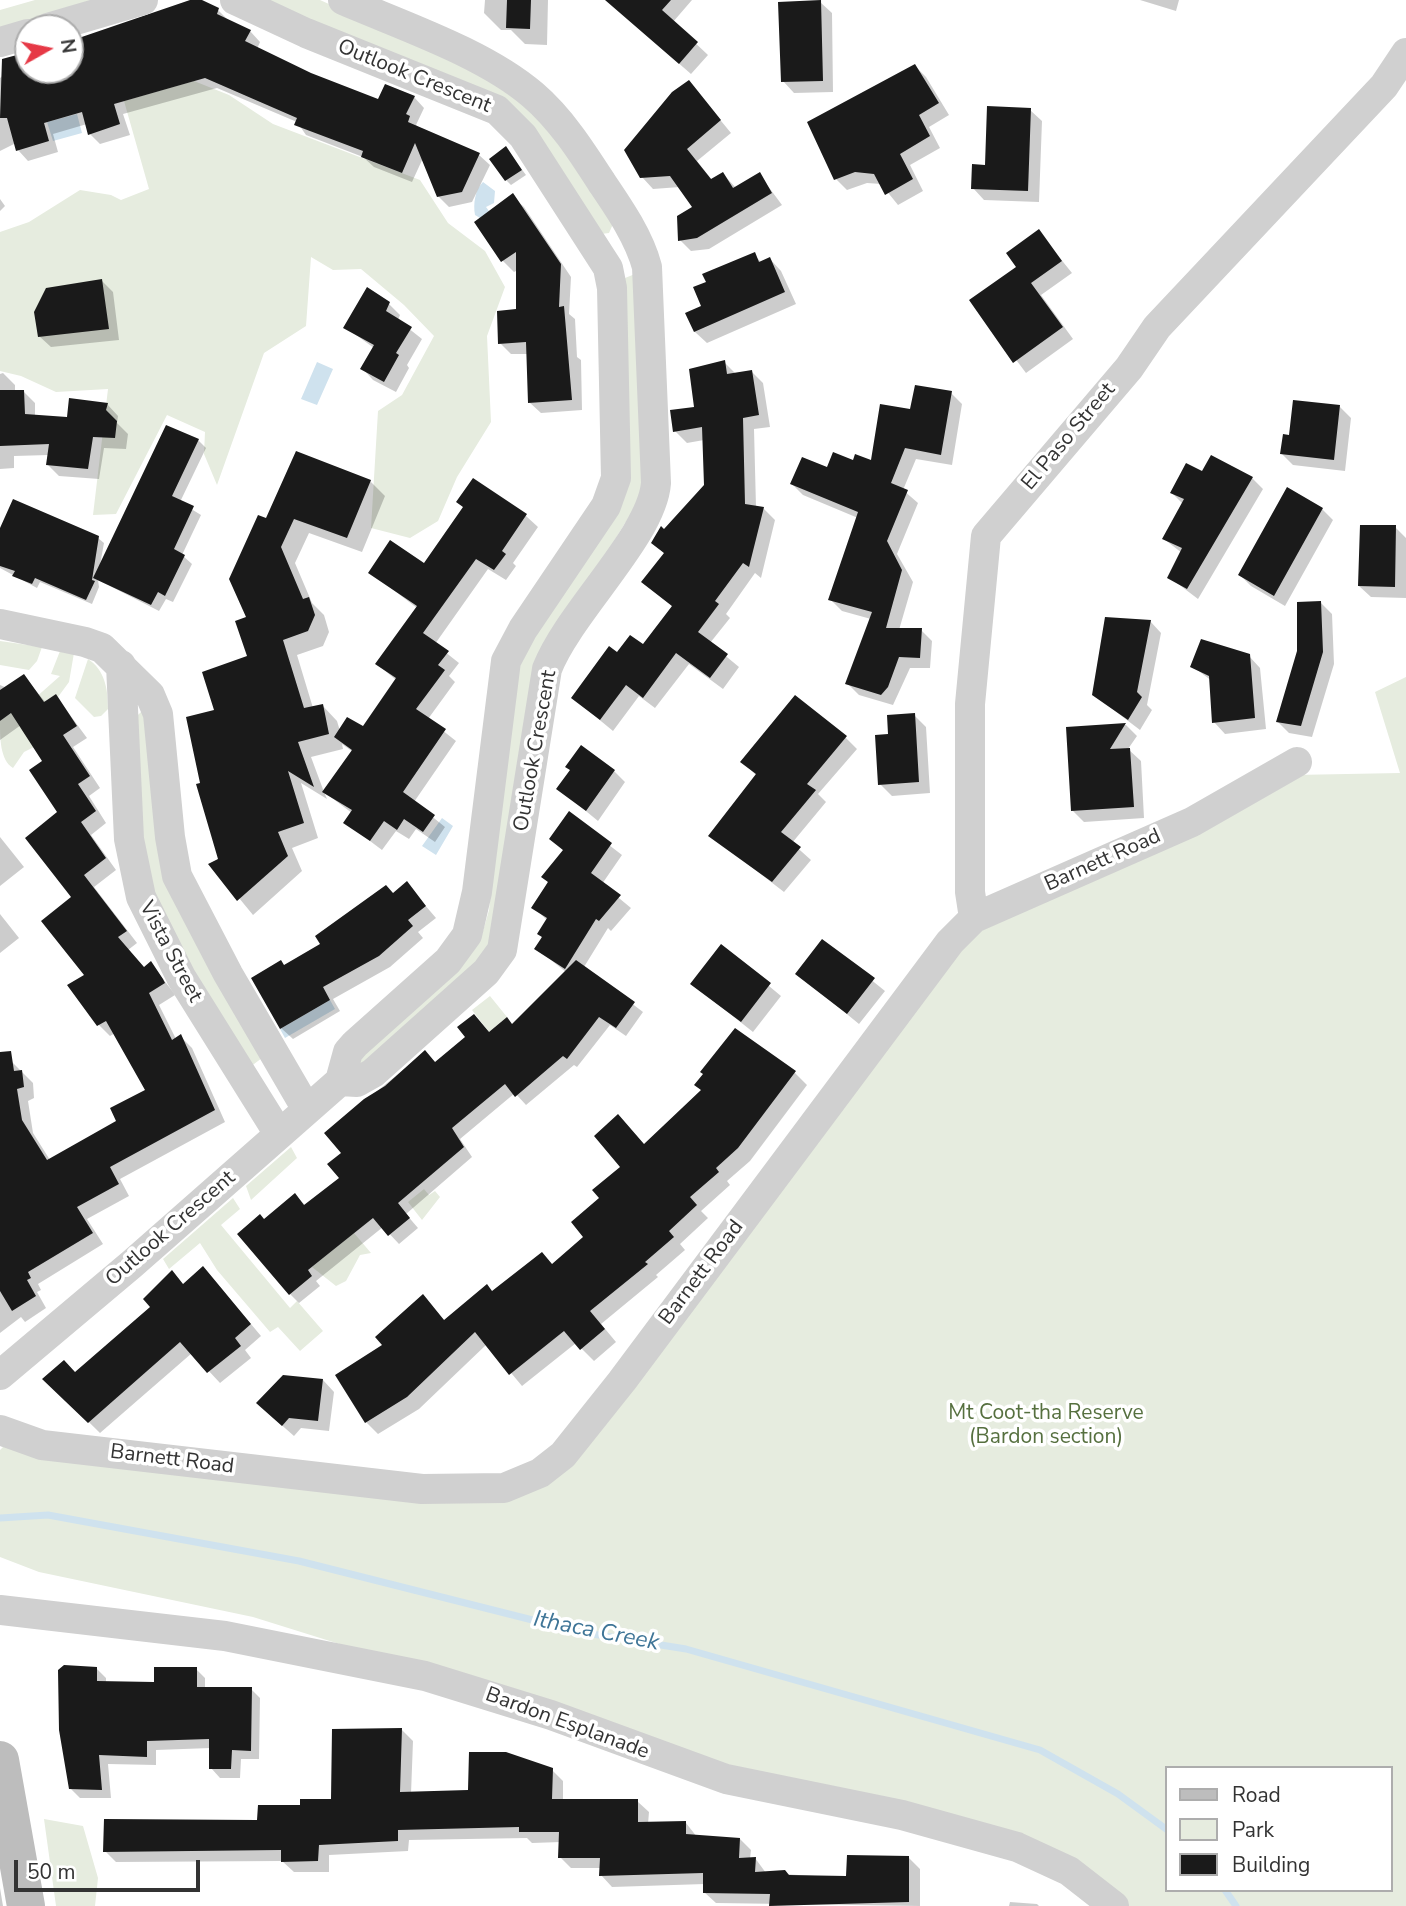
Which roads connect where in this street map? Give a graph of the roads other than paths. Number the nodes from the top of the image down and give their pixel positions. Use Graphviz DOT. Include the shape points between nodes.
graph roads {
  1 [pos="143,0"];
  2 [pos="235,0"];
  3 [pos="343,0"];
  4 [pos="84,17"];
  5 [pos="1406,52"];
  6 [pos="638,243"];
  7 [pos="606,262"];
  8 [pos="0,624"];
  9 [pos="121,665"];
  10 [pos="1297,762"];
  11 [pos="974,918"];
  12 [pos="340,1081"];
  13 [pos="306,1108"];
  14 [pos="279,1134"];
  15 [pos="0,1375"];
  16 [pos="0,1430"];
  17 [pos="0,1610"];
  18 [pos="1,1768"];
  19 [pos="26,1906"];
  20 [pos="1114,1906"];
  1 -- 4 [label="street"];
  2 -- 7 [label="street, Outlook Crescent" via="497,110 517,127"];
  3 -- 6 [label="street, Outlook Crescent" via="473,56 533,95 586,158"];
  5 -- 11 [label="street, El Paso Street" via="1368,104 1157,327 986,536 970,704 970,892"];
  6 -- 7 [label="street"];
  6 -- 12 [label="street, Outlook Crescent" via="650,289 654,498 645,519 564,636 547,669 502,950 486,972 373,1073 357,1082"];
  7 -- 12 [label="street, Outlook Crescent" via="612,301 618,468 614,488 506,662 477,892 463,943 355,1044"];
  8 -- 9 [label="street, Vista Street" via="89,643"];
  9 -- 13 [label="street, Vista Street" via="156,706 170,837 180,883"];
  9 -- 14 [label="street, Vista Street" via="129,839 141,897 181,977"];
  10 -- 11 [label="street, Barnett Road" via="1192,822"];
  11 -- 16 [label="street, Barnett Road" via="950,942 622,1381 563,1455 540,1472 504,1488 422,1489 42,1446"];
  12 -- 13 [label="street, Outlook Crescent"];
  13 -- 14 [label="street, Outlook Crescent"];
  14 -- 15 [label="street, Outlook Crescent"];
  17 -- 20 [label="street, Bardon Esplanade" via="225,1636 425,1675 726,1779 902,1815 1017,1847 1069,1871"];
  18 -- 19 [label="main road"];
}
